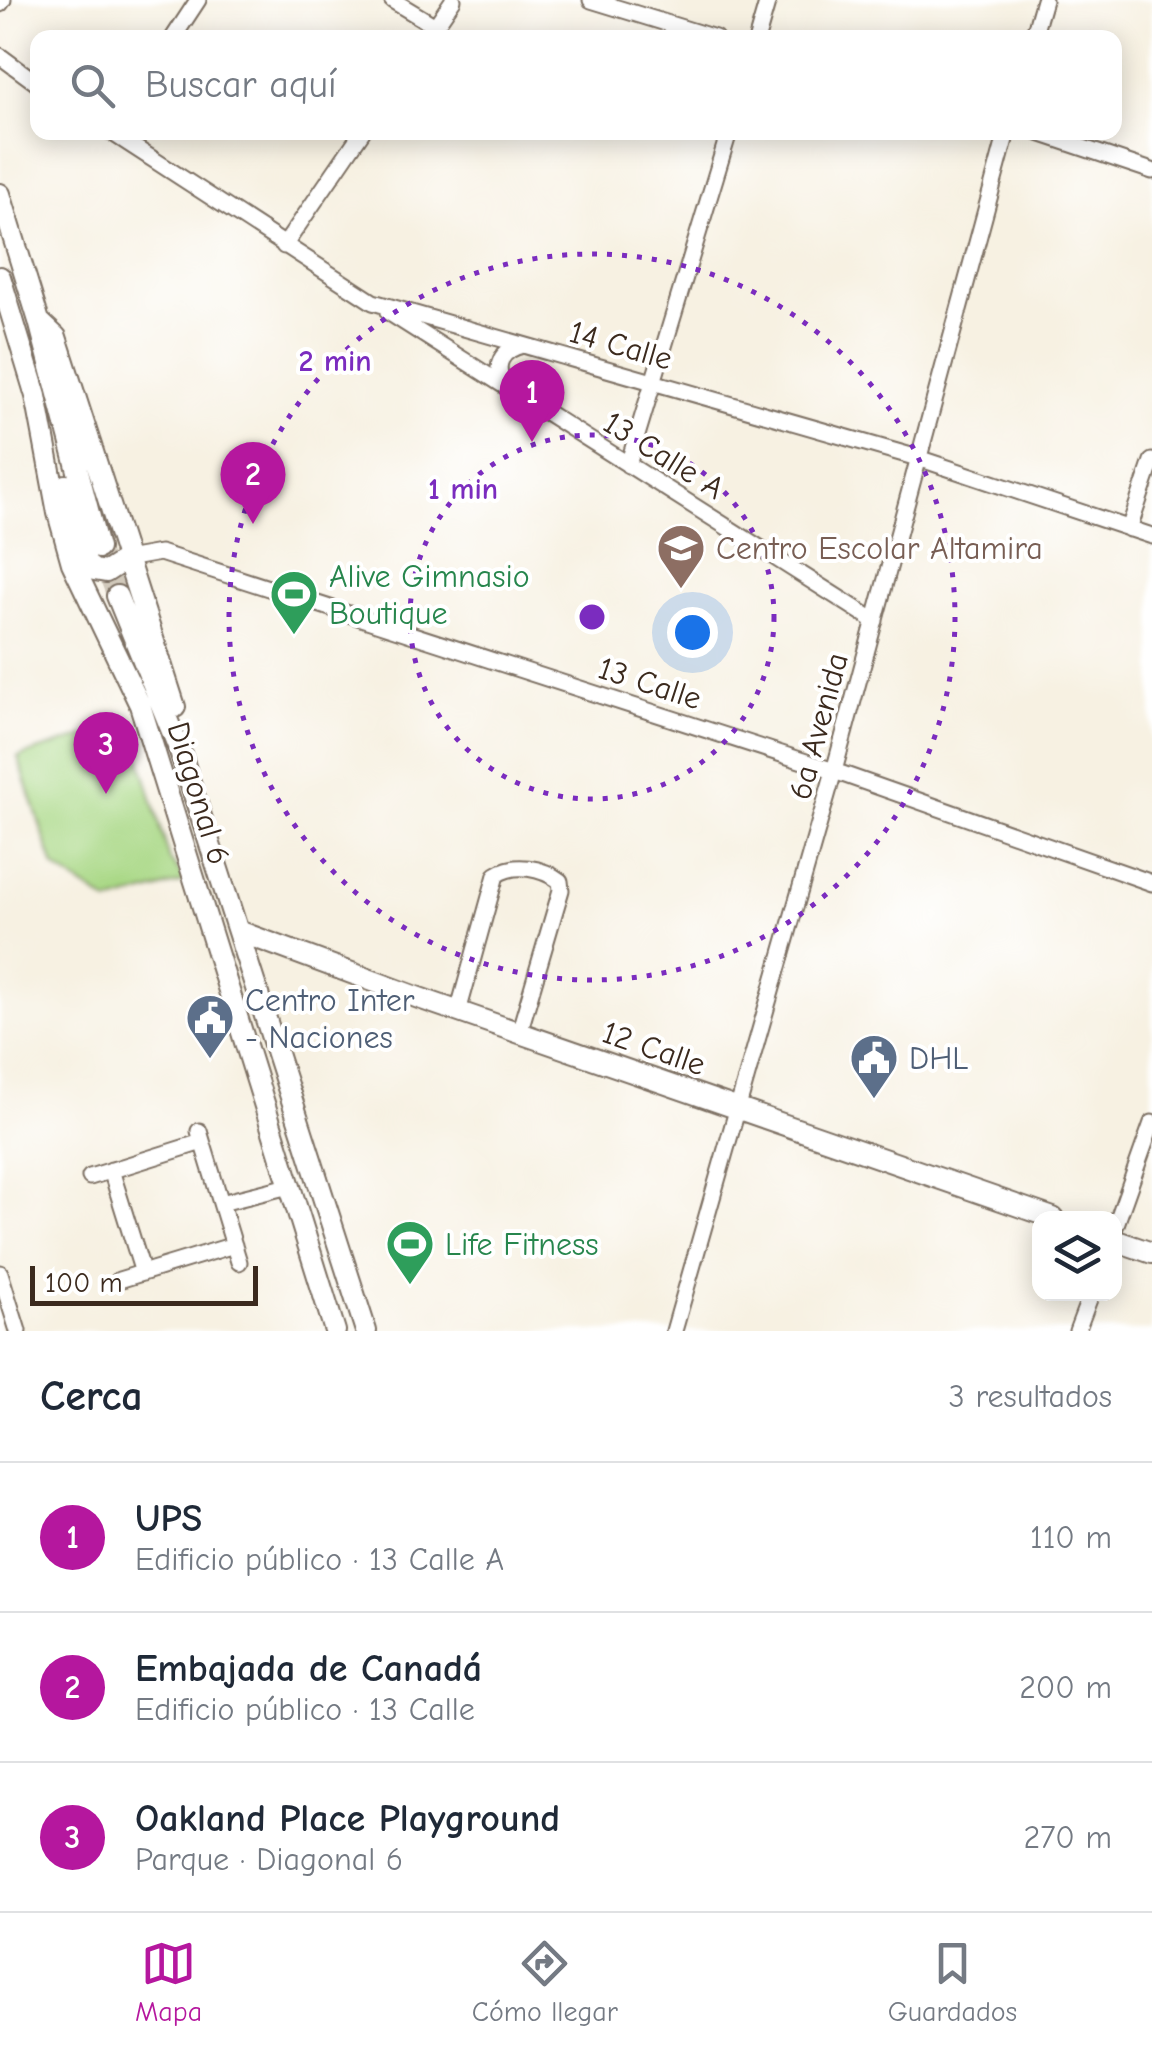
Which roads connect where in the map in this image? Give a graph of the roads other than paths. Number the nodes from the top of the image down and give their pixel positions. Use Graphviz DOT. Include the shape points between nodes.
graph roads {
  1 [pos="198,0"];
  2 [pos="392,0"];
  3 [pos="453,0"];
  4 [pos="591,0"];
  5 [pos="768,0"];
  6 [pos="1044,0"];
  7 [pos="178,30"];
  8 [pos="429,30"];
  9 [pos="432,30"];
  10 [pos="689,30"];
  11 [pos="760,30"];
  12 [pos="1035,30"];
  13 [pos="0,56"];
  14 [pos="30,78"];
  15 [pos="123,140"];
  16 [pos="357,140"];
  17 [pos="727,140"];
  18 [pos="1006,140"];
  19 [pos="1060,140"];
  20 [pos="1152,171"];
  21 [pos="0,194"];
  22 [pos="284,246"];
  23 [pos="0,277"];
  24 [pos="373,302"];
  25 [pos="434,320"];
  26 [pos="39,321"];
  27 [pos="433,340"];
  28 [pos="524,345"];
  29 [pos="652,382"];
  30 [pos="508,388"];
  31 [pos="43,423"];
  32 [pos="918,458"];
  33 [pos="1152,461"];
  34 [pos="628,464"];
  35 [pos="1129,529"];
  36 [pos="1152,536"];
  37 [pos="98,548"];
  38 [pos="160,553"];
  39 [pos="126,559"];
  40 [pos="135,583"];
  41 [pos="118,596"];
  42 [pos="875,621"];
  43 [pos="180,751"];
  44 [pos="834,771"];
  45 [pos="1152,883"];
  46 [pos="238,931"];
  47 [pos="301,955"];
  48 [pos="256,992"];
  49 [pos="458,1012"];
  50 [pos="519,1033"];
  51 [pos="244,1038"];
  52 [pos="738,1108"];
  53 [pos="1152,1123"];
  54 [pos="111,1170"];
  55 [pos="90,1176"];
  56 [pos="288,1186"];
  57 [pos="221,1203"];
  58 [pos="1033,1211"];
  59 [pos="1121,1211"];
  60 [pos="1122,1243"];
  61 [pos="234,1245"];
  62 [pos="1152,1253"];
  63 [pos="240,1262"];
  64 [pos="0,1273"];
  65 [pos="143,1273"];
  66 [pos="119,1280"];
  67 [pos="1089,1301"];
  68 [pos="18,1331"];
  69 [pos="335,1331"];
  70 [pos="366,1331"];
  71 [pos="674,1331"];
  72 [pos="1078,1331"];
  1 -- 7 [label="street"];
  2 -- 8 [label="street"];
  3 -- 9 [label="street"];
  4 -- 10 [label="street"];
  5 -- 11 [label="street"];
  6 -- 12 [label="street"];
  13 -- 14 [label="street"];
  15 -- 22 [label="street, 14 Calle"];
  16 -- 22 [label="street"];
  17 -- 29 [label="street"];
  18 -- 32 [label="street, 6a Avenida"];
  19 -- 20 [label="street"];
  21 -- 26 [label="main road"];
  22 -- 24 [label="street, 14 Calle"];
  23 -- 31 [label="main road, Diagonal 6"];
  24 -- 25 [label="street, 14 Calle"];
  24 -- 27 [label="street, 13 Calle A"];
  25 -- 27 [label="street" via="425,326"];
  25 -- 28 [label="street, 14 Calle"];
  26 -- 37 [label="main road"];
  26 -- 39 [label="main road" via="56,337"];
  27 -- 30 [label="street, 13 Calle A"];
  28 -- 29 [label="street, 14 Calle"];
  28 -- 30 [label="street" via="498,362"];
  29 -- 32 [label="street, 14 Calle"];
  29 -- 34 [label="street"];
  30 -- 34 [label="street, 13 Calle A"];
  31 -- 39 [label="main road" via="53,434 86,564 106,572"];
  31 -- 51 [label="main road, Diagonal 6" via="72,563 141,709"];
  32 -- 35 [label="street, 14 Calle"];
  32 -- 42 [label="street, 6a Avenida"];
  33 -- 35 [label="street"];
  34 -- 42 [label="street, 13 Calle A"];
  35 -- 36 [label="street, 14 Calle"];
  38 -- 39 [label="street, 13 Calle"];
  38 -- 40 [label="street" via="141,562"];
  38 -- 44 [label="street, 13 Calle"];
  39 -- 40 [label="main road"];
  40 -- 43 [label="main road" via="177,714"];
  41 -- 43 [label="main road, Diagonal 6"];
  42 -- 44 [label="street, 6a Avenida"];
  43 -- 46 [label="main road, Diagonal 6"];
  44 -- 45 [label="street, 13 Calle"];
  44 -- 52 [label="street, 6a Avenida"];
  46 -- 47 [label="main road, 12 Calle"];
  46 -- 48 [label="main road, Diagonal 6"];
  47 -- 48 [label="main road" via="266,962"];
  47 -- 49 [label="main road, 12 Calle"];
  48 -- 51 [label="main road"];
  48 -- 70 [label="main road, Diagonal 6"];
  49 -- 50 [label="main road, 12 Calle"];
  49 -- 50 [label="street" via="496,875 519,866 550,874 561,890"];
  50 -- 52 [label="main road, 12 Calle"];
  51 -- 56 [label="main road, Diagonal 6"];
  52 -- 58 [label="main road, 12 Calle"];
  52 -- 71 [label="street, 6a Avenida"];
  53 -- 59 [label="street"];
  54 -- 55 [label="street"];
  54 -- 57 [label="street" via="201,1136"];
  54 -- 65 [label="street"];
  56 -- 57 [label="street"];
  56 -- 69 [label="main road, Diagonal 6"];
  57 -- 61 [label="street"];
  60 -- 62 [label="main road"];
  61 -- 63 [label="street"];
  61 -- 65 [label="street"];
  64 -- 68 [label="street"];
  65 -- 66 [label="street"];
  67 -- 72 [label="street"];
}
